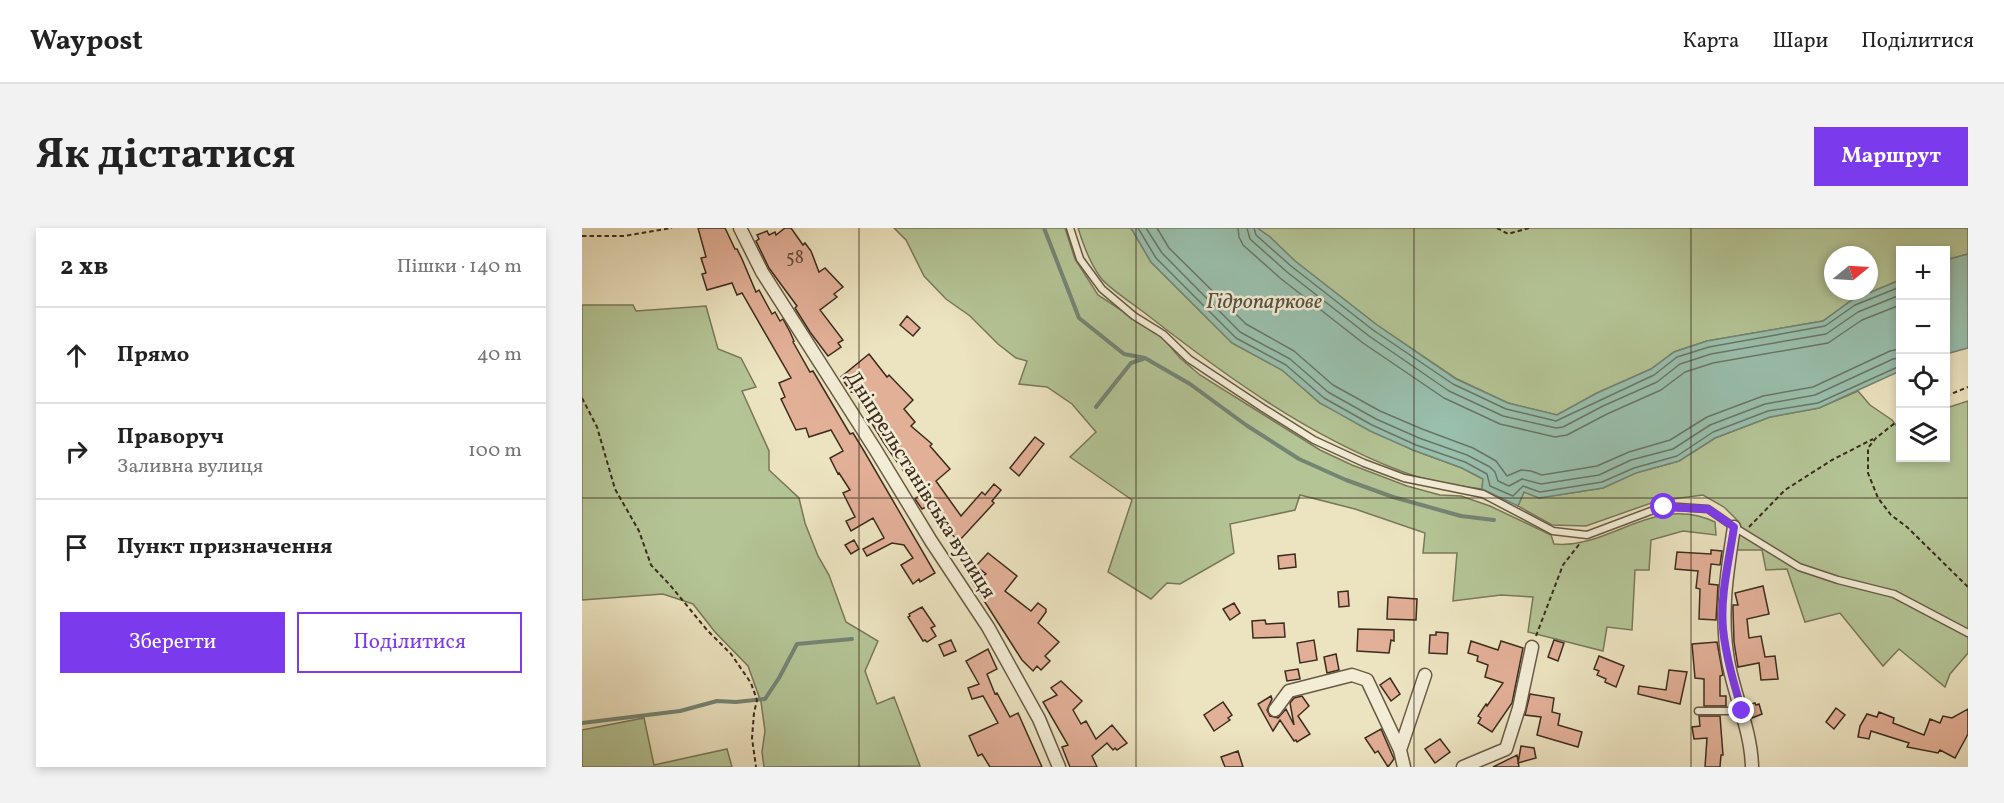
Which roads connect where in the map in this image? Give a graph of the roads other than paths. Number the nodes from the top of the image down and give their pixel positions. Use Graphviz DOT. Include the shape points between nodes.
graph roads {
  1 [pos="740,228"];
  2 [pos="1070,228"];
  3 [pos="1739,530"];
  4 [pos="1968,633"];
  5 [pos="1532,648"];
  6 [pos="1425,675"];
  7 [pos="1275,710"];
  8 [pos="1698,711"];
  9 [pos="1742,711"];
  10 [pos="1400,750"];
  11 [pos="1059,767"];
  12 [pos="1404,767"];
  13 [pos="1463,767"];
  14 [pos="1752,767"];
  1 -- 11 [label="street, Дніпрельстанівська вулиця" via="762,272 988,627 1039,719"];
  2 -- 3 [label="lane" via="1080,259 1102,289 1134,316 1163,334 1189,359 1314,440 1364,463 1404,478 1483,494 1552,531 1587,535 1664,507 1708,509"];
  3 -- 4 [label="lane" via="1798,567 1894,594"];
  3 -- 9 [label="street" via="1725,584 1723,627 1728,663"];
  5 -- 13 [label="street" via="1506,749"];
  6 -- 10 [label="street"];
  7 -- 10 [label="street" via="1289,691 1352,675 1360,677 1367,680"];
  8 -- 9 [label="lane"];
  9 -- 14 [label="street" via="1752,746"];
  10 -- 12 [label="street"];
}
